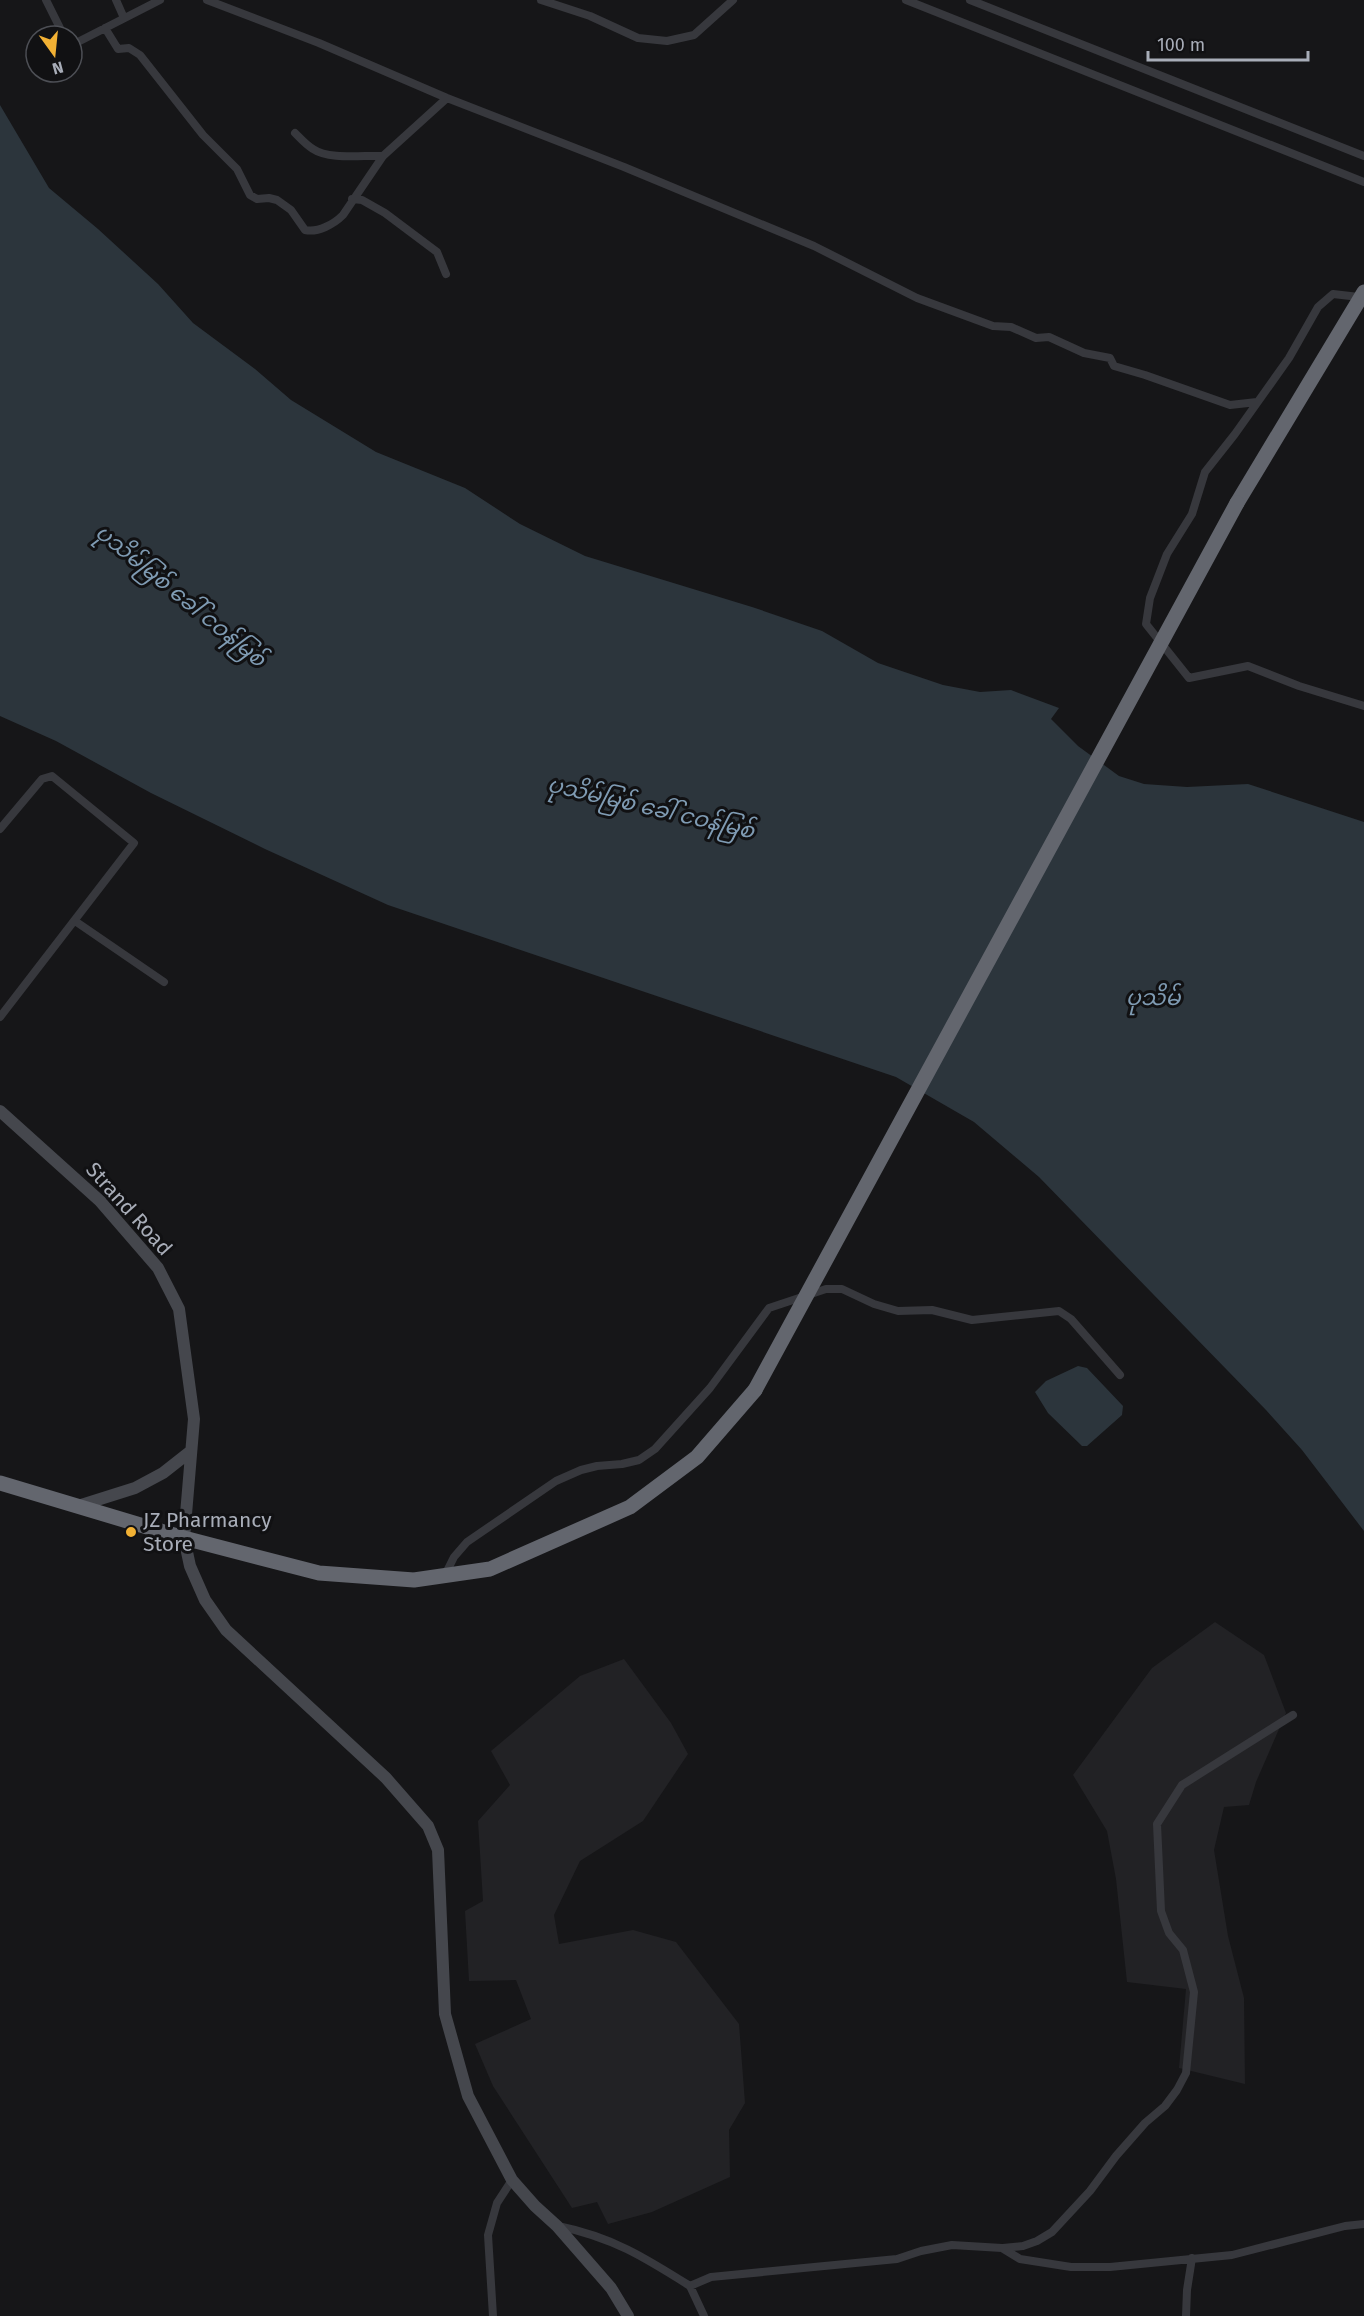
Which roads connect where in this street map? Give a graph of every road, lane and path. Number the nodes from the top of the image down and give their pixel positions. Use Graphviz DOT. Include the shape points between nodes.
graph roads {
  1 [pos="46,0"];
  2 [pos="116,0"];
  3 [pos="160,0"];
  4 [pos="207,0"];
  5 [pos="541,0"];
  6 [pos="733,0"];
  7 [pos="906,0"];
  8 [pos="970,0"];
  9 [pos="124,18"];
  10 [pos="58,24"];
  11 [pos="105,28"];
  12 [pos="84,39"];
  13 [pos="447,98"];
  14 [pos="295,134"];
  15 [pos="383,156"];
  16 [pos="1364,156"];
  17 [pos="1364,182"];
  18 [pos="352,199"];
  19 [pos="446,274"];
  20 [pos="1362,293"];
  21 [pos="1257,402"];
  22 [pos="1364,706"];
  23 [pos="0,829"];
  24 [pos="75,921"];
  25 [pos="164,982"];
  26 [pos="0,1017"];
  27 [pos="0,1111"];
  28 [pos="1120,1375"];
  29 [pos="191,1451"];
  30 [pos="0,1483"];
  31 [pos="76,1507"];
  32 [pos="184,1538"];
  33 [pos="445,1575"];
  34 [pos="1293,1715"];
  35 [pos="512,2180"];
  36 [pos="1364,2224"];
  37 [pos="557,2226"];
  38 [pos="1002,2248"];
  39 [pos="1192,2258"];
  40 [pos="690,2286"];
  41 [pos="494,2316"];
  42 [pos="628,2316"];
  43 [pos="704,2316"];
  44 [pos="1186,2316"];
  1 -- 10 [label="street"];
  2 -- 9 [label="street"];
  3 -- 9 [label="street"];
  4 -- 13 [label="street"];
  5 -- 6 [label="street" via="638,38 667,41 694,36"];
  7 -- 17 [label="street"];
  8 -- 16 [label="street"];
  9 -- 11 [label="street"];
  11 -- 12 [label="street"];
  11 -- 18 [label="street" via="118,49 129,48 140,55 203,135 237,169 253,198 278,200 310,232 335,223"];
  13 -- 15 [label="street"];
  13 -- 21 [label="street" via="814,246 917,298 993,326 1011,327 1036,338 1049,337 1084,353 1110,358 1113,366 1230,405"];
  14 -- 15 [label="street" via="324,154"];
  15 -- 18 [label="street"];
  18 -- 19 [label="street" via="363,200 385,213 437,252"];
  20 -- 21 [label="street" via="1333,294 1318,307 1289,358"];
  20 -- 33 [label="highway, bridge" via="1237,502 755,1390 697,1457 630,1507 490,1569"];
  21 -- 22 [label="street" via="1205,472 1192,514 1167,554 1150,598 1146,624 1189,678 1248,666"];
  23 -- 24 [label="street" via="42,779 52,777 134,843"];
  24 -- 25 [label="street"];
  24 -- 26 [label="street"];
  27 -- 29 [label="street, Strand Road" via="100,1201 158,1268 179,1309 194,1419"];
  28 -- 33 [label="street" via="1071,1319 1059,1311 972,1320 932,1310 898,1311 842,1289 826,1289 769,1308 710,1388 656,1449 639,1460 580,1470 556,1481 467,1542"];
  29 -- 31 [label="street" via="135,1488"];
  29 -- 32 [label="street, Strand Road"];
  30 -- 31 [label="highway"];
  31 -- 32 [label="highway"];
  32 -- 33 [label="highway" via="320,1573 414,1580"];
  32 -- 35 [label="street, Strand Road" via="190,1566 205,1600 226,1630 386,1778 428,1826 438,1850 445,2014 468,2096"];
  34 -- 38 [label="street" via="1182,1785 1157,1824 1161,1911 1169,1933 1183,1950 1194,1992 1186,2073 1177,2090 1052,2232 1023,2246"];
  35 -- 37 [label="street, Strand Road"];
  35 -- 41 [label="street" via="497,2203 488,2235"];
  36 -- 39 [label="street" via="1232,2255"];
  37 -- 40 [label="street" via="610,2240"];
  37 -- 42 [label="street, Strand Road" via="611,2288"];
  38 -- 39 [label="street" via="1020,2259 1071,2267"];
  38 -- 40 [label="street" via="952,2246 897,2259 711,2277"];
  39 -- 44 [label="street"];
  40 -- 43 [label="street"];
}
